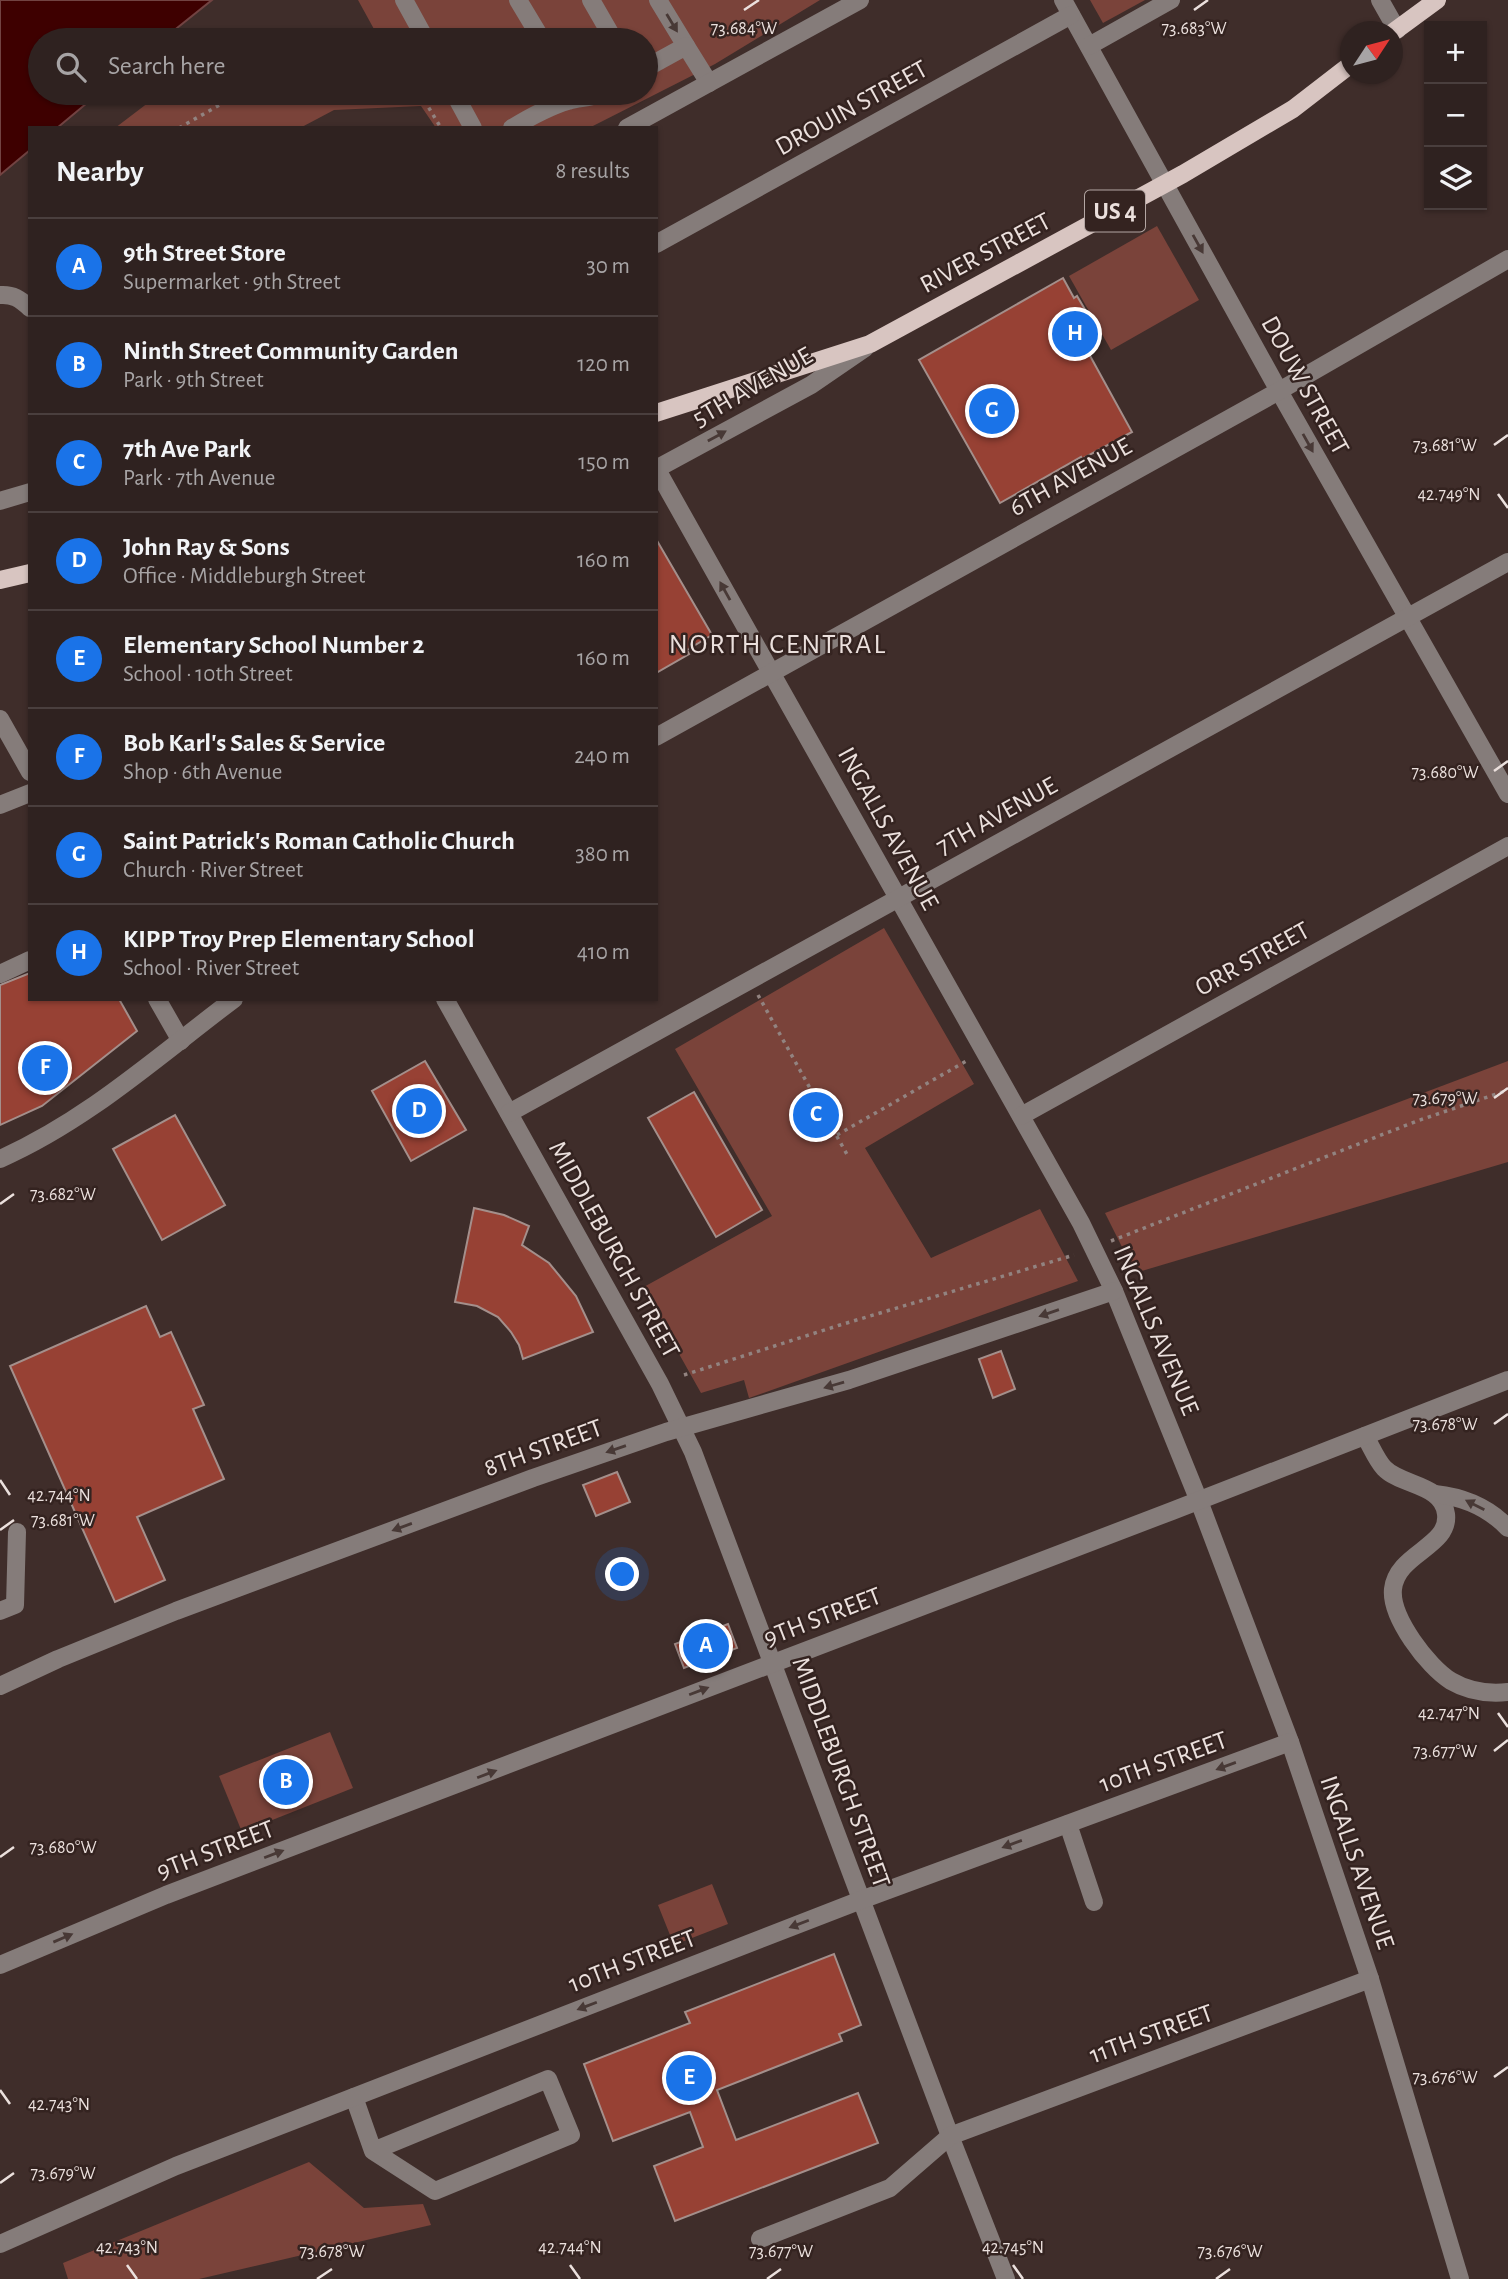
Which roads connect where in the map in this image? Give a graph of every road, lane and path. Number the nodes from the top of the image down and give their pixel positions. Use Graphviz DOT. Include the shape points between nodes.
graph roads {
  1 [pos="404,0"];
  2 [pos="518,0"];
  3 [pos="591,0"];
  4 [pos="658,0"];
  5 [pos="860,0"];
  6 [pos="1171,0"];
  7 [pos="1380,0"];
  8 [pos="1437,0"];
  9 [pos="1067,7"];
  10 [pos="1390,21"];
  11 [pos="1403,25"];
  12 [pos="419,28"];
  13 [pos="535,28"];
  14 [pos="607,28"];
  15 [pos="686,46"];
  16 [pos="1089,46"];
  17 [pos="658,61"];
  18 [pos="1340,73"];
  19 [pos="709,83"];
  20 [pos="219,105"];
  21 [pos="427,105"];
  22 [pos="460,105"];
  23 [pos="557,105"];
  24 [pos="183,126"];
  25 [pos="440,126"];
  26 [pos="471,126"];
  27 [pos="515,126"];
  28 [pos="631,126"];
  29 [pos="1165,184"];
  30 [pos="658,243"];
  31 [pos="1508,259"];
  32 [pos="0,295"];
  33 [pos="28,306"];
  34 [pos="870,344"];
  35 [pos="1279,391"];
  36 [pos="658,412"];
  37 [pos="658,468"];
  38 [pos="658,473"];
  39 [pos="28,493"];
  40 [pos="0,501"];
  41 [pos="1508,562"];
  42 [pos="28,573"];
  43 [pos="0,580"];
  44 [pos="1407,618"];
  45 [pos="771,672"];
  46 [pos="0,719"];
  47 [pos="658,736"];
  48 [pos="28,768"];
  49 [pos="28,794"];
  50 [pos="1508,794"];
  51 [pos="0,805"];
  52 [pos="1508,846"];
  53 [pos="898,898"];
  54 [pos="28,961"];
  55 [pos="0,974"];
  56 [pos="750,980"];
  57 [pos="158,1001"];
  58 [pos="231,1001"];
  59 [pos="446,1001"];
  60 [pos="181,1041"];
  61 [pos="984,1051"];
  62 [pos="509,1113"];
  63 [pos="1021,1116"];
  64 [pos="837,1135"];
  65 [pos="849,1158"];
  66 [pos="0,1159"];
  67 [pos="1114,1291"];
  68 [pos="1508,1380"];
  69 [pos="682,1428"];
  70 [pos="1365,1436"];
  71 [pos="1435,1494"];
  72 [pos="1199,1500"];
  73 [pos="1508,1528"];
  74 [pos="17,1532"];
  75 [pos="0,1611"];
  76 [pos="774,1662"];
  77 [pos="0,1686"];
  78 [pos="1508,1692"];
  79 [pos="1290,1742"];
  80 [pos="1068,1824"];
  81 [pos="861,1900"];
  82 [pos="1094,1902"];
  83 [pos="0,1965"];
  84 [pos="1370,1979"];
  85 [pos="354,2096"];
  86 [pos="950,2136"];
  87 [pos="373,2151"];
  88 [pos="760,2239"];
  89 [pos="0,2245"];
  90 [pos="1006,2279"];
  91 [pos="1460,2279"];
  1 -- 12 [label="street"];
  2 -- 13 [label="street"];
  3 -- 14 [label="street"];
  4 -- 15 [label="street, one-way"];
  5 -- 19 [label="street"];
  6 -- 16 [label="street"];
  7 -- 10 [label="street"];
  8 -- 11 [label="main road"];
  9 -- 16 [label="street, DOUW STREET"];
  9 -- 30 [label="street, DROUIN STREET"];
  15 -- 17 [label="street"];
  15 -- 19 [label="street"];
  16 -- 29 [label="street, DOUW STREET"];
  18 -- 29 [label="main road, RIVER STREET / US 4" via="1293,108"];
  19 -- 28 [label="street"];
  20 -- 24 [label="path"];
  21 -- 25 [label="path"];
  22 -- 26 [label="street"];
  23 -- 27 [label="street"];
  29 -- 34 [label="main road, RIVER STREET / US 4"];
  29 -- 35 [label="street, DOUW STREET, one-way"];
  31 -- 35 [label="street, 6TH AVENUE"];
  32 -- 33 [label="street" via="20,299"];
  34 -- 36 [label="main road, RIVER STREET / US 4"];
  37 -- 34 [label="street, 5TH AVENUE, one-way" via="811,385"];
  35 -- 44 [label="street, DOUW STREET, one-way"];
  35 -- 45 [label="street, 6TH AVENUE"];
  45 -- 38 [label="street, INGALLS AVENUE, one-way"];
  39 -- 40 [label="street"];
  41 -- 44 [label="street, 7TH AVENUE"];
  42 -- 43 [label="main road"];
  44 -- 50 [label="street, DOUW STREET"];
  44 -- 53 [label="street, 7TH AVENUE"];
  45 -- 47 [label="street, 6TH AVENUE"];
  45 -- 53 [label="street, INGALLS AVENUE"];
  46 -- 48 [label="street"];
  49 -- 51 [label="street"];
  52 -- 63 [label="street, ORR STREET"];
  53 -- 56 [label="street, 7TH AVENUE"];
  53 -- 61 [label="street, INGALLS AVENUE"];
  54 -- 55 [label="street"];
  56 -- 62 [label="street, 7TH AVENUE"];
  56 -- 64 [label="path"];
  57 -- 60 [label="street"];
  58 -- 60 [label="street"];
  59 -- 62 [label="street, MIDDLEBURGH STREET"];
  60 -- 66 [label="street" via="62,1127"];
  61 -- 63 [label="street, INGALLS AVENUE"];
  61 -- 64 [label="path"];
  62 -- 69 [label="street, MIDDLEBURGH STREET"];
  63 -- 67 [label="street, INGALLS AVENUE"];
  64 -- 65 [label="path"];
  67 -- 69 [label="street, 8TH STREET, one-way" via="849,1380"];
  67 -- 72 [label="street, INGALLS AVENUE"];
  68 -- 70 [label="street, 9TH STREET"];
  69 -- 76 [label="street, MIDDLEBURGH STREET"];
  69 -- 77 [label="street, 8TH STREET, one-way" via="533,1478 176,1611"];
  70 -- 71 [label="street" via="1384,1468"];
  70 -- 72 [label="street, 9TH STREET"];
  73 -- 71 [label="street, one-way" via="1460,1497"];
  71 -- 78 [label="street" via="1447,1514 1446,1525 1397,1575 1393,1590 1396,1609 1408,1634 1451,1681 1471,1690"];
  72 -- 76 [label="street, 9TH STREET"];
  72 -- 79 [label="street, INGALLS AVENUE"];
  74 -- 75 [label="street" via="15,1605"];
  76 -- 81 [label="street, MIDDLEBURGH STREET"];
  83 -- 76 [label="street, 9TH STREET, one-way" via="166,1895"];
  79 -- 80 [label="street, 10TH STREET, one-way"];
  79 -- 84 [label="street, INGALLS AVENUE"];
  80 -- 81 [label="street, 10TH STREET, one-way"];
  80 -- 82 [label="street"];
  81 -- 85 [label="street, 10TH STREET, one-way"];
  81 -- 86 [label="street, MIDDLEBURGH STREET"];
  84 -- 86 [label="street, 11TH STREET"];
  84 -- 91 [label="street, INGALLS AVENUE"];
  85 -- 87 [label="street"];
  85 -- 89 [label="street, 10TH STREET" via="176,2166"];
  86 -- 88 [label="street" via="890,2189"];
  86 -- 90 [label="street, MIDDLEBURGH STREET"];
  87 -- 87 [label="street" via="548,2079 571,2135 435,2191"];
}
